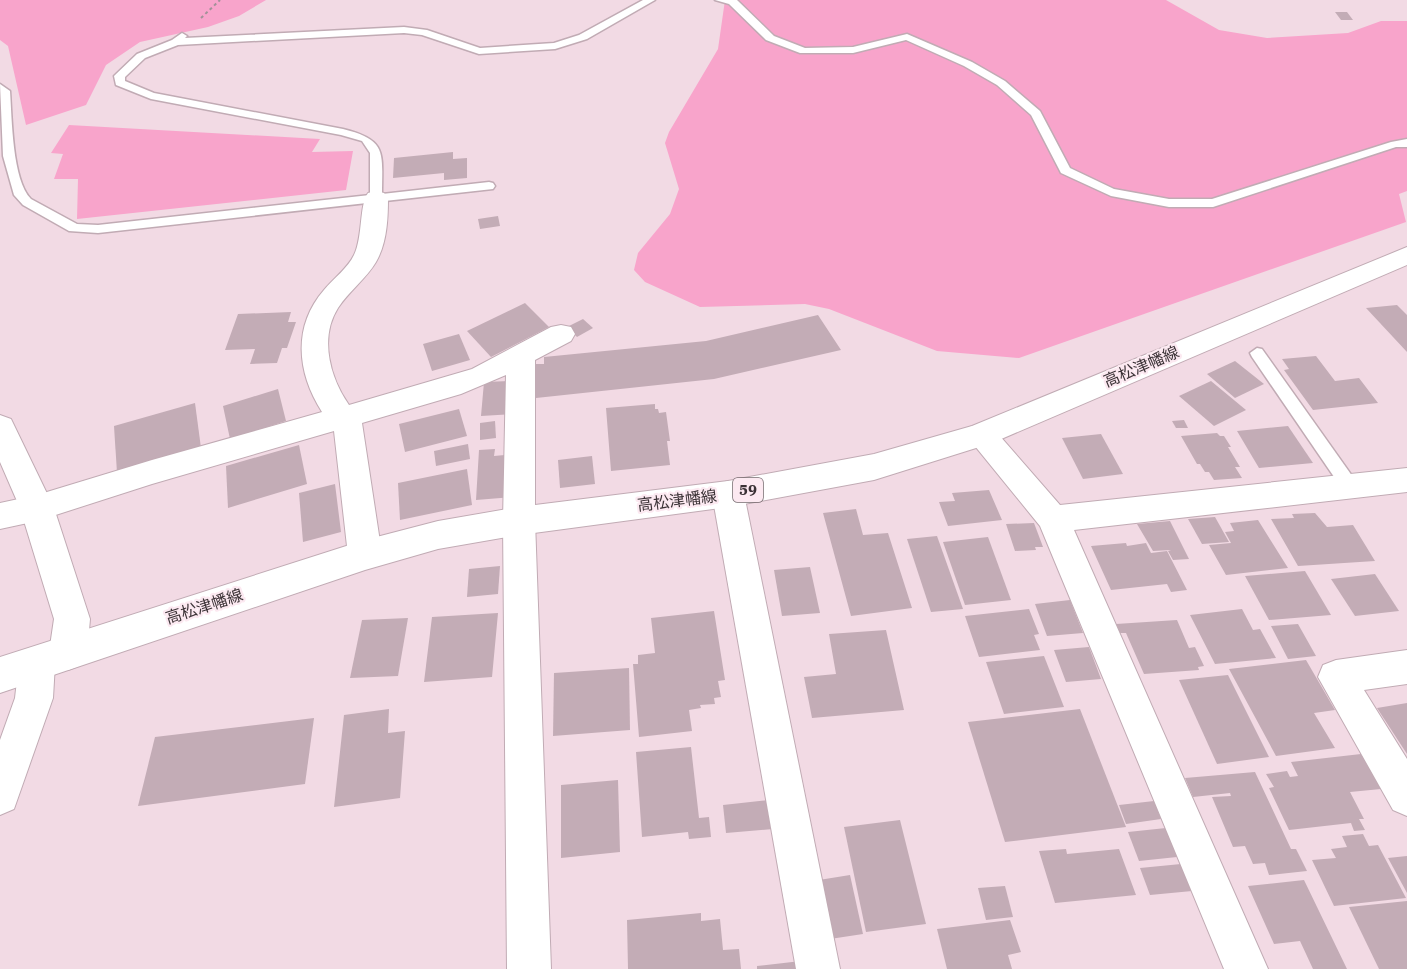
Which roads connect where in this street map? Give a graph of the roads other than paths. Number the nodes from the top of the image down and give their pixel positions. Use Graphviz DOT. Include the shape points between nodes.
graph roads {
  1 [pos="650,0"];
  2 [pos="720,0"];
  3 [pos="0,87"];
  4 [pos="1407,143"];
  5 [pos="489,186"];
  6 [pos="376,198"];
  7 [pos="1407,255"];
  8 [pos="561,334"];
  9 [pos="1257,353"];
  10 [pos="521,356"];
  11 [pos="342,419"];
  12 [pos="0,427"];
  13 [pos="981,435"];
  14 [pos="1407,480"];
  15 [pos="1349,485"];
  16 [pos="728,494"];
  17 [pos="37,508"];
  18 [pos="0,516"];
  19 [pos="1053,519"];
  20 [pos="519,521"];
  21 [pos="365,555"];
  22 [pos="53,658"];
  23 [pos="1407,667"];
  24 [pos="0,675"];
  25 [pos="0,795"];
  26 [pos="1407,796"];
  27 [pos="530,969"];
  28 [pos="818,969"];
  29 [pos="1246,969"];
  1 -- 6 [label="lane" via="583,37 555,46 479,51 439,36 404,30 179,39 141,57 119,76 120,82 151,96 366,139 376,153"];
  2 -- 4 [label="lane" via="732,1 770,38 804,51 853,50 907,37 968,64 1000,83 1036,113 1065,170 1111,192 1169,203 1213,203"];
  3 -- 6 [label="lane" via="5,91 9,156 20,195 74,228 98,229"];
  5 -- 6 [label="lane"];
  6 -- 11 [label="street" via="374,225 364,260 321,315 313,344 317,372"];
  7 -- 13 [label="main road, 高松津幡線 / 59"];
  8 -- 10 [label="street"];
  9 -- 15 [label="lane"];
  10 -- 11 [label="street" via="451,387"];
  10 -- 20 [label="street"];
  11 -- 17 [label="street"];
  11 -- 21 [label="street" via="348,425"];
  12 -- 17 [label="main road"];
  13 -- 16 [label="main road, 高松津幡線 / 59" via="874,467"];
  13 -- 19 [label="street"];
  14 -- 15 [label="street"];
  15 -- 19 [label="street"];
  16 -- 20 [label="main road, 高松津幡線 / 59"];
  16 -- 28 [label="street"];
  17 -- 18 [label="street"];
  17 -- 22 [label="main road" via="72,620"];
  19 -- 29 [label="street"];
  20 -- 21 [label="main road, 高松津幡線 / 59" via="438,535"];
  20 -- 27 [label="street"];
  21 -- 22 [label="main road, 高松津幡線 / 59"];
  22 -- 24 [label="main road, 高松津幡線 / 59"];
  22 -- 25 [label="street" via="34,698"];
  23 -- 26 [label="street" via="1336,677"];
}
